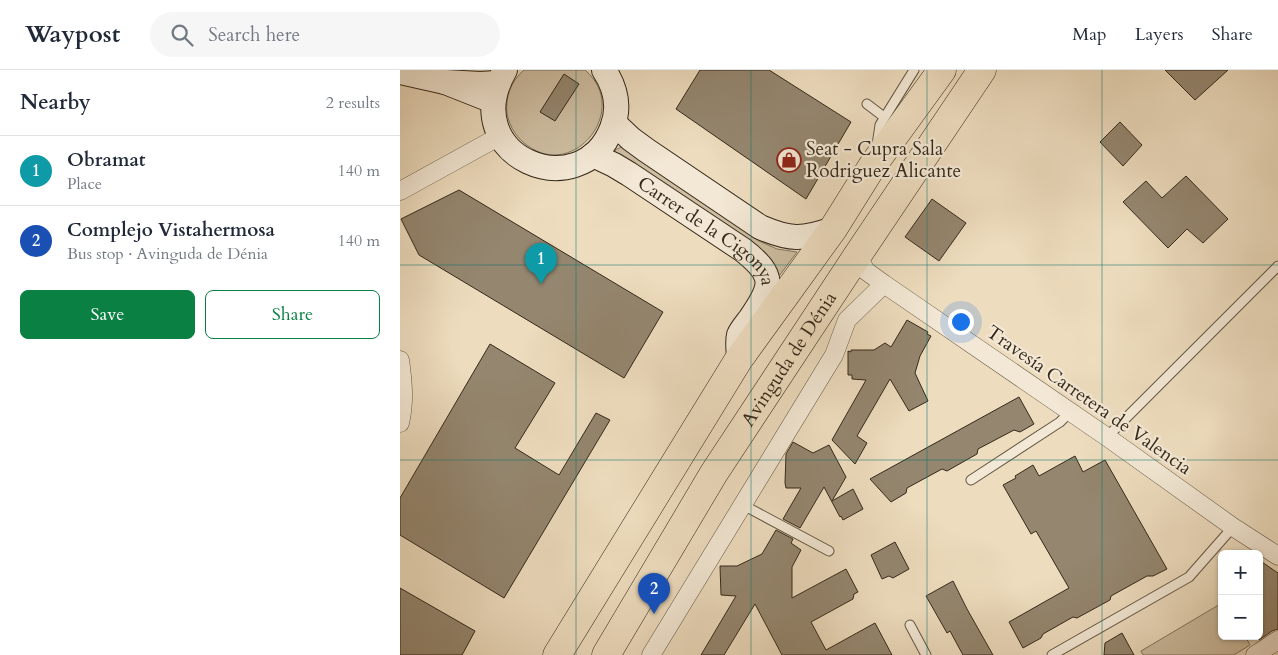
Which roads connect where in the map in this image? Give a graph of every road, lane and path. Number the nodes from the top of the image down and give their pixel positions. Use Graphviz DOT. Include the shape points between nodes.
graph roads {
  1 [pos="604,70"];
  2 [pos="914,70"];
  3 [pos="942,70"];
  4 [pos="982,70"];
  5 [pos="400,72"];
  6 [pos="498,85"];
  7 [pos="867,104"];
  8 [pos="884,117"];
  9 [pos="614,123"];
  10 [pos="500,136"];
  11 [pos="593,155"];
  12 [pos="873,166"];
  13 [pos="400,190"];
  14 [pos="834,228"];
  15 [pos="857,256"];
  16 [pos="1278,266"];
  17 [pos="884,284"];
  18 [pos="739,359"];
  19 [pos="400,360"];
  20 [pos="1070,412"];
  21 [pos="400,423"];
  22 [pos="1107,437"];
  23 [pos="971,480"];
  24 [pos="743,505"];
  25 [pos="1233,527"];
  26 [pos="829,551"];
  27 [pos="1278,556"];
  28 [pos="910,625"];
  29 [pos="1278,640"];
  30 [pos="557,655"];
  31 [pos="606,655"];
  32 [pos="651,655"];
  33 [pos="926,655"];
  34 [pos="1052,655"];
  35 [pos="1255,655"];
  1 -- 9 [label="street" via="614,88"];
  2 -- 8 [label="lane, Avinguda de Dénia"];
  3 -- 12 [label="main road, Avinguda de Dénia"];
  4 -- 15 [label="main road, Avinguda de Dénia"];
  5 -- 6 [label="street" via="445,82"];
  6 -- 10 [label="street" via="494,119"];
  7 -- 8 [label="lane"];
  8 -- 12 [label="lane, Avinguda de Dénia"];
  9 -- 11 [label="street" via="606,140"];
  9 -- 14 [label="street, Carrer de la Cigonya" via="653,155 760,227 780,236 798,238"];
  10 -- 11 [label="street" via="525,161 542,167 578,164"];
  10 -- 13 [label="street"];
  11 -- 18 [label="street, Carrer de la Cigonya" via="629,174 760,263 767,287 764,299 739,335"];
  12 -- 14 [label="main road, Avinguda de Dénia"];
  14 -- 18 [label="main road, Avinguda de Dénia"];
  15 -- 17 [label="street, Travesía Carretera de Valencia" via="866,270"];
  15 -- 31 [label="main road, Avinguda de Dénia" via="714,473"];
  16 -- 22 [label="lane"];
  17 -- 20 [label="street, Travesía Carretera de Valencia"];
  17 -- 24 [label="street, Avinguda de Dénia" via="847,320 834,355"];
  18 -- 30 [label="main road, Avinguda de Dénia"];
  19 -- 21 [label="street" via="403,398"];
  20 -- 22 [label="street, Travesía Carretera de Valencia"];
  20 -- 23 [label="lane" via="1060,422"];
  22 -- 25 [label="street, Travesía Carretera de Valencia"];
  24 -- 26 [label="lane"];
  24 -- 32 [label="street, Avinguda de Dénia"];
  25 -- 27 [label="street, Travesía Carretera de Valencia"];
  25 -- 34 [label="lane" via="1189,577"];
  28 -- 33 [label="lane"];
  29 -- 35 [label="street"];
}
